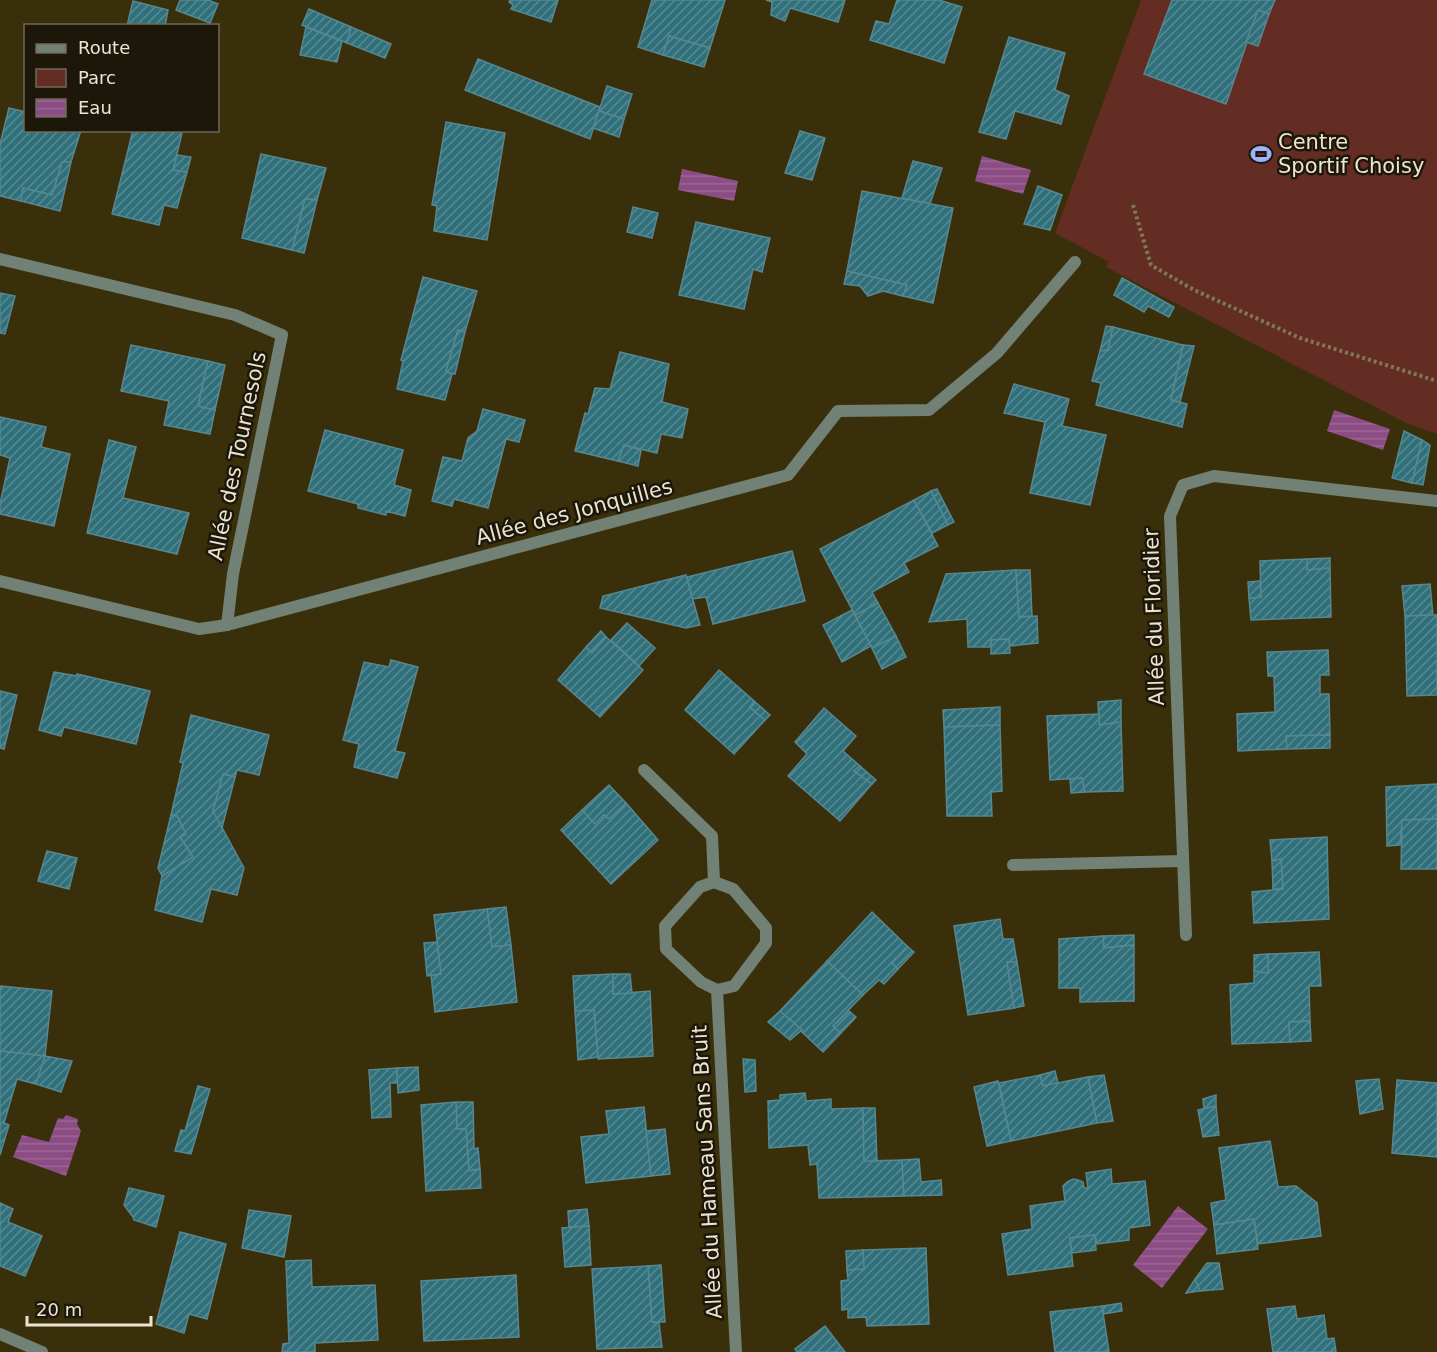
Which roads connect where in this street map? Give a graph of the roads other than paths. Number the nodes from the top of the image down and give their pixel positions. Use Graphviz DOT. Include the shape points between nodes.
graph roads {
  1 [pos="0,259"];
  2 [pos="1075,262"];
  3 [pos="1437,501"];
  4 [pos="0,581"];
  5 [pos="227,625"];
  6 [pos="644,770"];
  7 [pos="1183,861"];
  8 [pos="1013,865"];
  9 [pos="714,882"];
  10 [pos="1186,935"];
  11 [pos="717,990"];
  12 [pos="0,1334"];
  13 [pos="42,1352"];
  14 [pos="736,1352"];
  1 -- 5 [label="street, Allée des Tournesols" via="235,315 282,335 233,574"];
  2 -- 5 [label="street, Allée des Jonquilles" via="997,353 928,410 838,411 788,475"];
  3 -- 7 [label="street, Allée du Floridier" via="1214,476 1183,485 1170,516"];
  4 -- 5 [label="street, Allée des Jonquilles" via="199,629"];
  6 -- 9 [label="street" via="712,836"];
  7 -- 8 [label="street"];
  7 -- 10 [label="street, Allée du Floridier"];
  9 -- 11 [label="street" via="700,887 665,926 666,949 701,982"];
  9 -- 11 [label="street" via="733,889 766,928 766,943 734,986"];
  11 -- 14 [label="street, Allée du Hameau Sans Bruit"];
  12 -- 13 [label="street"];
}
